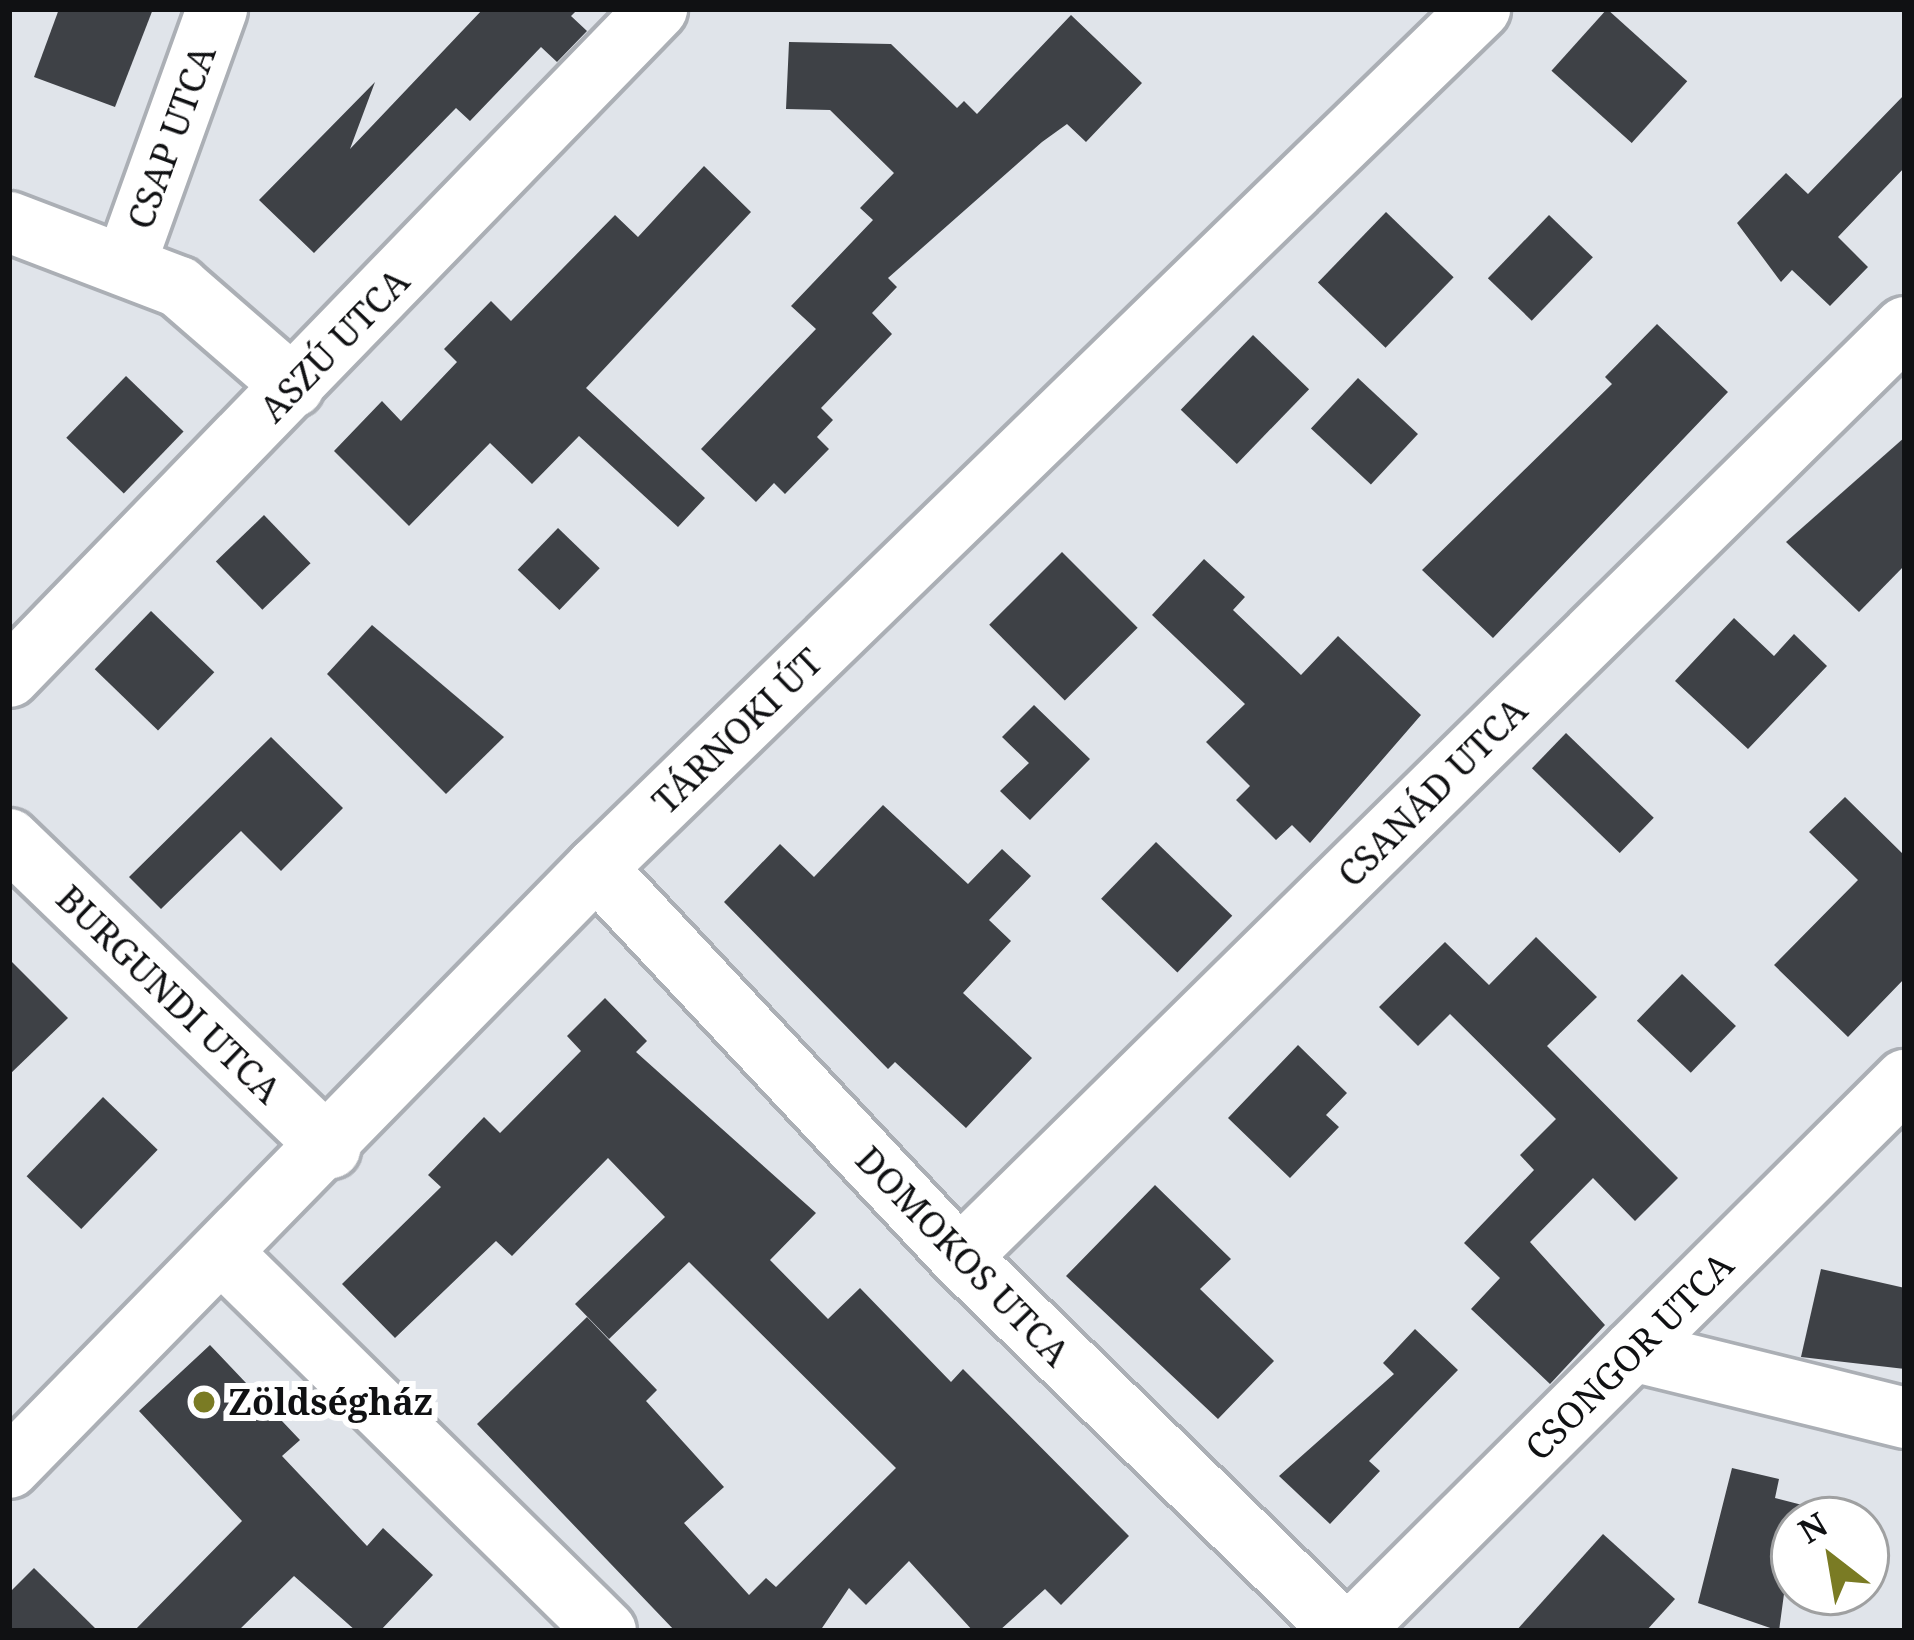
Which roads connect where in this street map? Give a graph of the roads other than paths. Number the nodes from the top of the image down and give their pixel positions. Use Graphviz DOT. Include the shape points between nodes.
graph roads {
  1 [pos="217,9"];
  2 [pos="657,9"];
  3 [pos="1480,9"];
  4 [pos="9,222"];
  5 [pos="124,265"];
  6 [pos="1905,327"];
  7 [pos="294,387"];
  8 [pos="9,677"];
  9 [pos="9,839"];
  10 [pos="596,868"];
  11 [pos="1905,1080"];
  12 [pos="330,1148"];
  13 [pos="224,1255"];
  14 [pos="960,1257"];
  15 [pos="1634,1351"];
  16 [pos="1905,1418"];
  17 [pos="9,1468"];
  18 [pos="606,1631"];
  19 [pos="1343,1631"];
  20 [pos="1352,1631"];
  1 -- 5 [label="street, CSAP UTCA"];
  2 -- 7 [label="street, ASZÚ UTCA"];
  3 -- 10 [label="street, TÁRNOKI ÚT"];
  4 -- 5 [label="street"];
  5 -- 7 [label="street" via="238,327"];
  6 -- 14 [label="street, CSANÁD UTCA"];
  7 -- 8 [label="street, ASZÚ UTCA"];
  9 -- 12 [label="street, BURGUNDI UTCA"];
  10 -- 12 [label="street, TÁRNOKI ÚT"];
  10 -- 14 [label="street, DOMOKOS UTCA"];
  11 -- 15 [label="street, CSONGOR UTCA"];
  12 -- 13 [label="street, TÁRNOKI ÚT"];
  13 -- 17 [label="street, TÁRNOKI ÚT"];
  13 -- 18 [label="street"];
  14 -- 19 [label="street, DOMOKOS UTCA"];
  15 -- 16 [label="street"];
  15 -- 20 [label="street, CSONGOR UTCA"];
}
